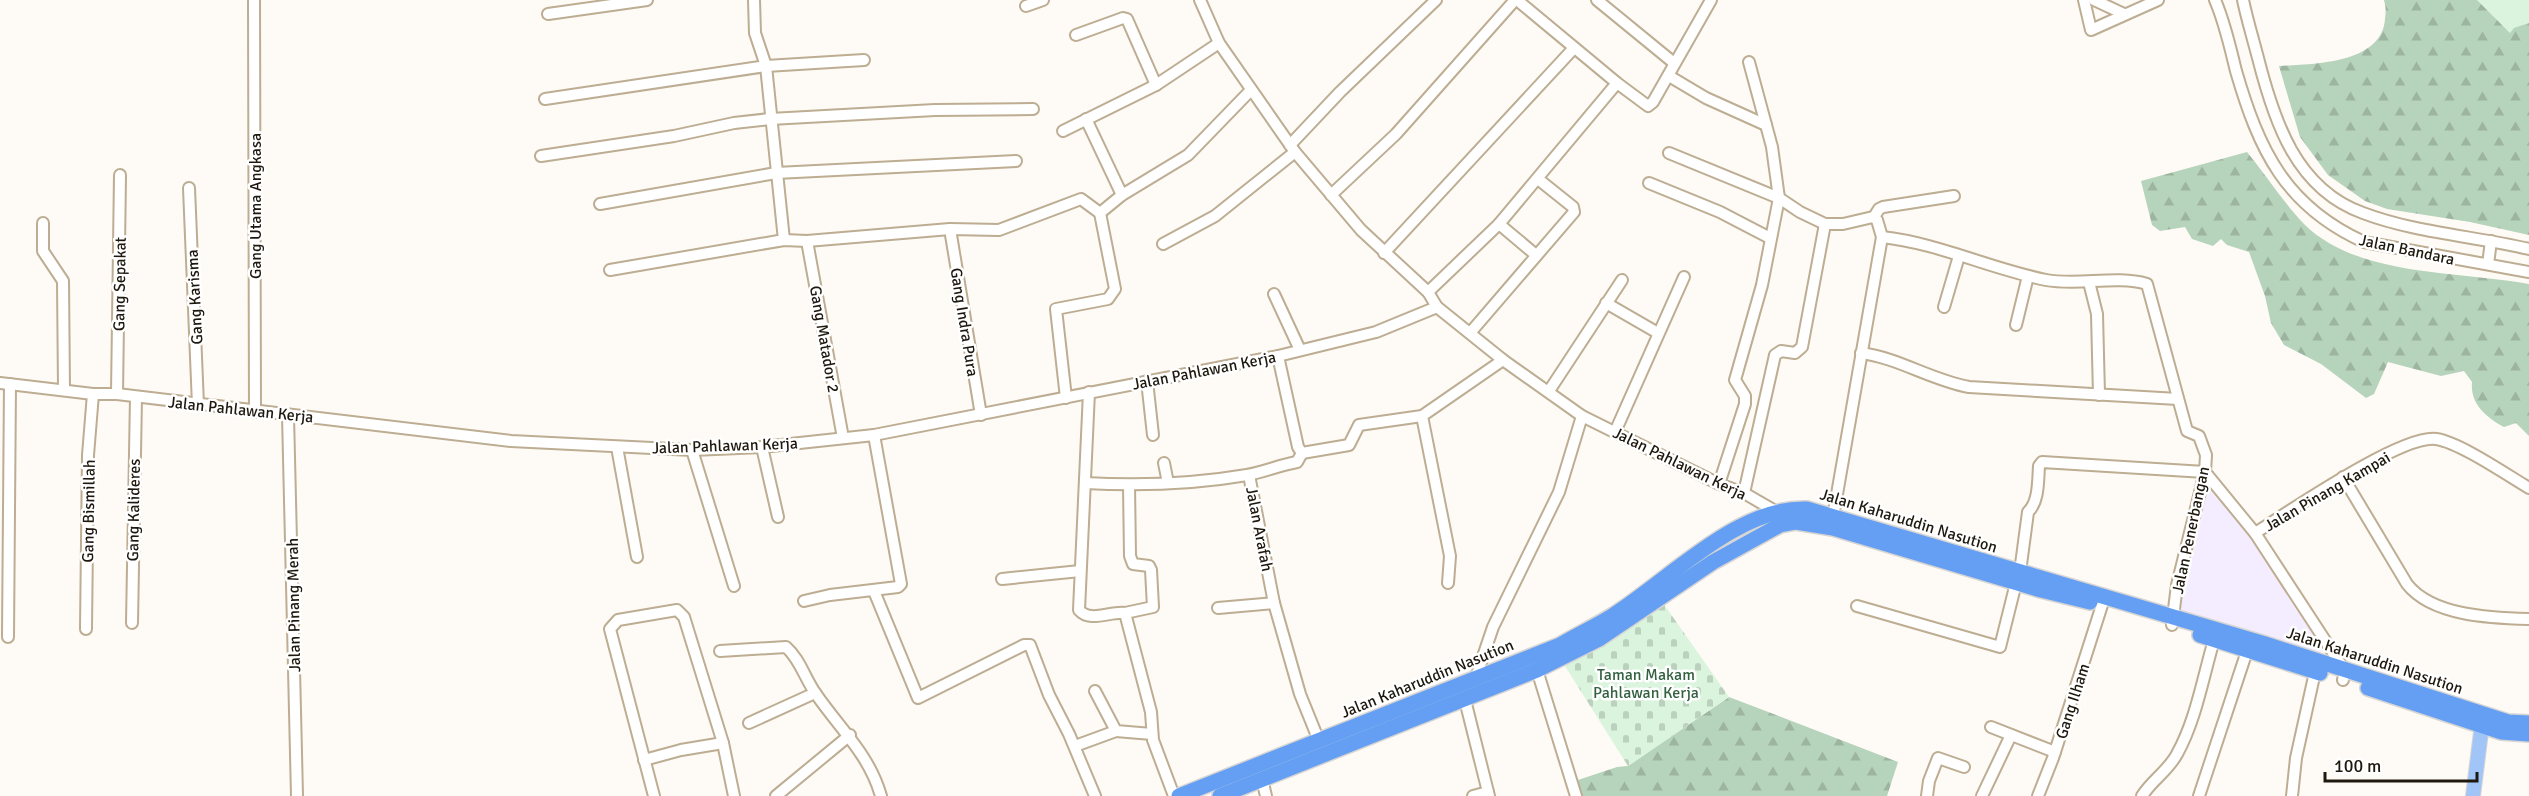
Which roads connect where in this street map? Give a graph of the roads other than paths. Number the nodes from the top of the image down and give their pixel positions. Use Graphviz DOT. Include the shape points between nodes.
graph roads {
  1 [pos="254,0"];
  2 [pos="647,0"];
  3 [pos="754,0"];
  4 [pos="1043,0"];
  5 [pos="1200,0"];
  6 [pos="1436,0"];
  7 [pos="1516,0"];
  8 [pos="1597,0"];
  9 [pos="1711,0"];
  10 [pos="2084,0"];
  11 [pos="2158,0"];
  12 [pos="2215,0"];
  13 [pos="2243,0"];
  14 [pos="2098,2"];
  15 [pos="1026,6"];
  16 [pos="548,14"];
  17 [pos="2124,14"];
  18 [pos="1076,35"];
  19 [pos="1219,43"];
  20 [pos="1574,48"];
  21 [pos="864,60"];
  22 [pos="1749,62"];
  23 [pos="1674,63"];
  24 [pos="766,66"];
  25 [pos="1669,76"];
  26 [pos="1617,83"];
  27 [pos="1156,85"];
  28 [pos="1251,90"];
  29 [pos="545,99"];
  30 [pos="1033,109"];
  31 [pos="770,119"];
  32 [pos="1086,119"];
  33 [pos="1766,125"];
  34 [pos="1063,131"];
  35 [pos="1293,149"];
  36 [pos="1669,153"];
  37 [pos="541,156"];
  38 [pos="1016,161"];
  39 [pos="776,173"];
  40 [pos="120,175"];
  41 [pos="1538,179"];
  42 [pos="1649,183"];
  43 [pos="189,188"];
  44 [pos="1122,195"];
  45 [pos="1331,195"];
  46 [pos="1954,196"];
  47 [pos="1779,198"];
  48 [pos="600,204"];
  49 [pos="1100,213"];
  50 [pos="1874,217"];
  51 [pos="43,224"];
  52 [pos="1499,224"];
  53 [pos="1825,224"];
  54 [pos="950,229"];
  55 [pos="1882,237"];
  56 [pos="1770,238"];
  57 [pos="784,240"];
  58 [pos="807,241"];
  59 [pos="2491,241"];
  60 [pos="1163,244"];
  61 [pos="2529,249"];
  62 [pos="1384,253"];
  63 [pos="1536,255"];
  64 [pos="1959,256"];
  65 [pos="2488,264"];
  66 [pos="610,270"];
  67 [pos="2529,272"];
  68 [pos="2028,276"];
  69 [pos="1684,277"];
  70 [pos="1622,279"];
  71 [pos="2089,282"];
  72 [pos="1428,292"];
  73 [pos="1274,294"];
  74 [pos="1606,303"];
  75 [pos="1437,307"];
  76 [pos="1944,307"];
  77 [pos="2016,325"];
  78 [pos="1470,333"];
  79 [pos="1658,333"];
  80 [pos="1300,350"];
  81 [pos="1862,353"];
  82 [pos="1278,356"];
  83 [pos="1503,360"];
  84 [pos="1147,381"];
  85 [pos="5,383"];
  86 [pos="64,390"];
  87 [pos="1550,391"];
  88 [pos="1089,392"];
  89 [pos="93,394"];
  90 [pos="117,394"];
  91 [pos="2099,396"];
  92 [pos="136,397"];
  93 [pos="1066,398"];
  94 [pos="2178,399"];
  95 [pos="198,405"];
  96 [pos="255,412"];
  97 [pos="288,415"];
  98 [pos="981,415"];
  99 [pos="1422,416"];
  100 [pos="1582,416"];
  101 [pos="1615,432"];
  102 [pos="874,435"];
  103 [pos="1153,435"];
  104 [pos="843,438"];
  105 [pos="617,447"];
  106 [pos="762,447"];
  107 [pos="692,450"];
  108 [pos="1302,453"];
  109 [pos="1164,463"];
  110 [pos="2205,472"];
  111 [pos="1249,475"];
  112 [pos="2343,477"];
  113 [pos="1085,483"];
  114 [pos="1168,483"];
  115 [pos="1719,484"];
  116 [pos="1129,485"];
  117 [pos="2529,488"];
  118 [pos="1744,493"];
  119 [pos="1833,516"];
  120 [pos="778,517"];
  121 [pos="1783,518"];
  122 [pos="2255,533"];
  123 [pos="637,557"];
  124 [pos="1080,571"];
  125 [pos="2018,577"];
  126 [pos="1002,579"];
  127 [pos="1448,583"];
  128 [pos="734,586"];
  129 [pos="874,591"];
  130 [pos="804,601"];
  131 [pos="1274,603"];
  132 [pos="2102,605"];
  133 [pos="1857,606"];
  134 [pos="1218,608"];
  135 [pos="1125,613"];
  136 [pos="2529,619"];
  137 [pos="2173,622"];
  138 [pos="132,623"];
  139 [pos="86,629"];
  140 [pos="8,637"];
  141 [pos="2214,640"];
  142 [pos="720,651"];
  143 [pos="2247,651"];
  144 [pos="1537,670"];
  145 [pos="2315,672"];
  146 [pos="2344,675"];
  147 [pos="1475,680"];
  148 [pos="1095,692"];
  149 [pos="815,693"];
  150 [pos="1465,700"];
  151 [pos="1417,711"];
  152 [pos="2482,720"];
  153 [pos="749,723"];
  154 [pos="2529,723"];
  155 [pos="1991,727"];
  156 [pos="1116,730"];
  157 [pos="1152,734"];
  158 [pos="2529,734"];
  159 [pos="850,735"];
  160 [pos="2011,735"];
  161 [pos="1319,741"];
  162 [pos="723,743"];
  163 [pos="1075,746"];
  164 [pos="2055,752"];
  165 [pos="644,760"];
  166 [pos="1964,767"];
  167 [pos="1262,779"];
  168 [pos="1489,794"];
  169 [pos="2042,794"];
  170 [pos="297,796"];
  171 [pos="654,796"];
  172 [pos="734,796"];
  173 [pos="776,796"];
  174 [pos="881,796"];
  175 [pos="1095,796"];
  176 [pos="1174,796"];
  177 [pos="1179,796"];
  178 [pos="1220,796"];
  179 [pos="1266,796"];
  180 [pos="1473,796"];
  181 [pos="1576,796"];
  182 [pos="1927,796"];
  183 [pos="1982,796"];
  184 [pos="2142,796"];
  185 [pos="2199,796"];
  186 [pos="2292,796"];
  187 [pos="2473,796"];
  1 -- 96 [label="street, Gang Utama Angkasa"];
  2 -- 16 [label="street"];
  3 -- 24 [label="street" via="755,33"];
  4 -- 15 [label="street"];
  5 -- 19 [label="street, Jalan Pahlawan Kerja"];
  6 -- 35 [label="street" via="1340,92"];
  7 -- 20 [label="street"];
  7 -- 45 [label="street" via="1396,134"];
  8 -- 23 [label="street"];
  9 -- 23 [label="street"];
  10 -- 17 [label="street" via="2091,30"];
  11 -- 17 [label="street"];
  12 -- 65 [label="street, Jalan Bandara" via="2260,137 2285,184 2311,210 2343,233 2364,242"];
  13 -- 59 [label="street, Jalan Bandara" via="2268,97 2285,140 2323,191 2361,213 2396,224"];
  14 -- 17 [label="street"];
  18 -- 27 [label="street" via="1127,19"];
  19 -- 27 [label="street"];
  19 -- 28 [label="street, Jalan Pahlawan Kerja"];
  20 -- 26 [label="street"];
  20 -- 62 [label="street"];
  21 -- 24 [label="street"];
  22 -- 33 [label="street"];
  23 -- 25 [label="street"];
  24 -- 29 [label="street"];
  24 -- 31 [label="street"];
  25 -- 26 [label="street" via="1648,106"];
  25 -- 33 [label="street"];
  26 -- 41 [label="street"];
  27 -- 32 [label="street"];
  28 -- 35 [label="street, Jalan Pahlawan Kerja"];
  28 -- 44 [label="street" via="1188,155"];
  30 -- 31 [label="street" via="946,109"];
  31 -- 37 [label="street"];
  31 -- 39 [label="street"];
  32 -- 34 [label="street"];
  32 -- 44 [label="street"];
  33 -- 47 [label="street"];
  35 -- 45 [label="street, Jalan Pahlawan Kerja"];
  35 -- 60 [label="street" via="1215,216"];
  36 -- 47 [label="street"];
  38 -- 39 [label="street"];
  39 -- 48 [label="street"];
  39 -- 57 [label="street"];
  40 -- 90 [label="street, Gang Sepakat"];
  41 -- 52 [label="street"];
  41 -- 63 [label="street" via="1574,210"];
  42 -- 56 [label="street"];
  43 -- 95 [label="street, Gang Karisma"];
  44 -- 49 [label="street"];
  45 -- 62 [label="street, Jalan Pahlawan Kerja"];
  46 -- 50 [label="street" via="1883,207"];
  47 -- 53 [label="street"];
  47 -- 56 [label="street"];
  49 -- 54 [label="street" via="1075,199 1002,229"];
  49 -- 93 [label="street" via="1115,289 1108,299 1056,309"];
  50 -- 53 [label="street"];
  50 -- 55 [label="street"];
  51 -- 86 [label="street" via="43,250 63,281"];
  52 -- 63 [label="street"];
  52 -- 72 [label="street"];
  53 -- 118 [label="street" via="1802,346 1795,353 1781,351 1774,355"];
  54 -- 58 [label="street"];
  54 -- 98 [label="street, Gang Indra Pura"];
  55 -- 64 [label="street" via="1917,242"];
  55 -- 81 [label="street"];
  56 -- 115 [label="street" via="1762,285 1735,380 1745,396 1745,404"];
  57 -- 58 [label="street"];
  57 -- 66 [label="street"];
  58 -- 104 [label="street, Gang Matador 2"];
  59 -- 61 [label="street, Jalan Bandara"];
  59 -- 65 [label="street"];
  62 -- 72 [label="street, Jalan Pahlawan Kerja"];
  63 -- 78 [label="street"];
  64 -- 68 [label="street"];
  64 -- 76 [label="street"];
  65 -- 67 [label="street, Jalan Bandara"];
  68 -- 71 [label="street"];
  68 -- 77 [label="street"];
  69 -- 79 [label="street"];
  70 -- 74 [label="street"];
  71 -- 91 [label="street" via="2097,314"];
  71 -- 94 [label="street" via="2147,284"];
  72 -- 75 [label="street, Jalan Pahlawan Kerja"];
  73 -- 80 [label="street"];
  74 -- 79 [label="street"];
  74 -- 87 [label="street"];
  75 -- 78 [label="street, Jalan Pahlawan Kerja"];
  75 -- 80 [label="street, Jalan Pahlawan Kerja" via="1377,332"];
  78 -- 83 [label="street, Jalan Pahlawan Kerja"];
  79 -- 101 [label="street"];
  80 -- 82 [label="street, Jalan Pahlawan Kerja"];
  81 -- 91 [label="street" via="1884,356 1944,383"];
  81 -- 119 [label="street"];
  82 -- 84 [label="street, Jalan Pahlawan Kerja"];
  82 -- 108 [label="street"];
  83 -- 87 [label="street, Jalan Pahlawan Kerja"];
  83 -- 99 [label="street"];
  84 -- 88 [label="street, Jalan Pahlawan Kerja"];
  84 -- 103 [label="street"];
  85 -- 86 [label="street, Jalan Pahlawan Kerja"];
  85 -- 140 [label="street"];
  86 -- 89 [label="street, Jalan Pahlawan Kerja"];
  87 -- 100 [label="street, Jalan Pahlawan Kerja"];
  88 -- 93 [label="street, Jalan Pahlawan Kerja"];
  88 -- 113 [label="street"];
  89 -- 90 [label="street, Jalan Pahlawan Kerja"];
  89 -- 139 [label="street, Gang Bismillah" via="88,455"];
  90 -- 92 [label="street, Jalan Pahlawan Kerja"];
  91 -- 94 [label="street"];
  92 -- 95 [label="street, Jalan Pahlawan Kerja"];
  92 -- 138 [label="street, Gang Kalideres"];
  93 -- 98 [label="street, Jalan Pahlawan Kerja"];
  94 -- 110 [label="street, Jalan Penerbangan" via="2187,431 2199,436 2206,455"];
  95 -- 96 [label="street, Jalan Pahlawan Kerja"];
  96 -- 97 [label="street, Jalan Pahlawan Kerja"];
  97 -- 105 [label="street, Jalan Pahlawan Kerja" via="511,441"];
  97 -- 170 [label="street, Jalan Pinang Merah"];
  98 -- 102 [label="street, Jalan Pahlawan Kerja"];
  99 -- 108 [label="street" via="1359,425 1349,445"];
  99 -- 127 [label="street" via="1450,556"];
  100 -- 101 [label="street, Jalan Pahlawan Kerja"];
  100 -- 147 [label="street" via="1559,492 1493,627"];
  101 -- 115 [label="street, Jalan Pahlawan Kerja"];
  102 -- 104 [label="street, Jalan Pahlawan Kerja"];
  102 -- 129 [label="street" via="902,582 898,587"];
  104 -- 106 [label="street, Jalan Pahlawan Kerja"];
  105 -- 107 [label="street, Jalan Pahlawan Kerja"];
  105 -- 123 [label="street"];
  106 -- 107 [label="street, Jalan Pahlawan Kerja"];
  106 -- 120 [label="street"];
  107 -- 128 [label="street"];
  108 -- 111 [label="street" via="1297,462"];
  109 -- 114 [label="street"];
  110 -- 122 [label="street"];
  110 -- 125 [label="street" via="2060,461 2039,463"];
  110 -- 137 [label="street, Jalan Penerbangan" via="2177,585"];
  111 -- 114 [label="street, Jalan Arafah"];
  111 -- 131 [label="street, Jalan Arafah"];
  112 -- 117 [label="street, Jalan Pinang Kampai" via="2412,444 2437,439"];
  112 -- 122 [label="street, Jalan Pinang Kampai"];
  112 -- 136 [label="street" via="2407,584 2419,596 2463,612"];
  113 -- 116 [label="street, Jalan Arafah"];
  113 -- 124 [label="street"];
  114 -- 116 [label="street, Jalan Arafah"];
  115 -- 118 [label="street, Jalan Pahlawan Kerja"];
  116 -- 135 [label="street" via="1130,556 1133,564 1149,566 1151,570 1153,607"];
  118 -- 121 [label="street, Jalan Pahlawan Kerja"];
  119 -- 121 [label="highway, Jalan Kaharuddin Nasution" via="1808,509"];
  119 -- 125 [label="highway, Jalan Kaharuddin Nasution"];
  121 -- 125 [label="highway, Jalan Kaharuddin Nasution"];
  121 -- 144 [label="highway, Jalan Kaharuddin Nasution" via="1599,639"];
  121 -- 147 [label="highway, Jalan Kaharuddin Nasution" via="1729,534 1602,622 1560,645"];
  122 -- 146 [label="street"];
  124 -- 126 [label="street"];
  124 -- 135 [label="street" via="1081,613"];
  125 -- 132 [label="highway, Jalan Kaharuddin Nasution"];
  125 -- 133 [label="street" via="2000,646"];
  125 -- 137 [label="highway, Jalan Kaharuddin Nasution"];
  129 -- 130 [label="street"];
  129 -- 163 [label="street" via="918,698 1027,644 1032,647 1049,695"];
  131 -- 134 [label="street"];
  131 -- 161 [label="street, Jalan Arafah" via="1300,694"];
  132 -- 137 [label="highway, Jalan Kaharuddin Nasution"];
  132 -- 164 [label="street, Gang Ilham"];
  135 -- 157 [label="street" via="1151,712"];
  137 -- 141 [label="highway, Jalan Kaharuddin Nasution"];
  137 -- 146 [label="highway, Jalan Kaharuddin Nasution" via="2265,644"];
  141 -- 143 [label="highway, Jalan Kaharuddin Nasution"];
  141 -- 184 [label="street" via="2186,737 2176,756"];
  142 -- 149 [label="street" via="786,647"];
  143 -- 145 [label="highway, Jalan Kaharuddin Nasution"];
  143 -- 185 [label="street"];
  144 -- 150 [label="highway, Jalan Kaharuddin Nasution"];
  144 -- 181 [label="street"];
  145 -- 146 [label="highway, Jalan Kaharuddin Nasution"];
  145 -- 186 [label="street"];
  146 -- 152 [label="highway, Jalan Kaharuddin Nasution"];
  147 -- 151 [label="highway, Jalan Kaharuddin Nasution"];
  148 -- 156 [label="street"];
  149 -- 153 [label="street"];
  149 -- 159 [label="street"];
  150 -- 151 [label="highway, Jalan Kaharuddin Nasution"];
  150 -- 168 [label="street"];
  151 -- 161 [label="highway, Jalan Kaharuddin Nasution"];
  151 -- 167 [label="highway, Jalan Kaharuddin Nasution"];
  152 -- 154 [label="highway, Jalan Kaharuddin Nasution"];
  152 -- 158 [label="highway, Jalan Kaharuddin Nasution" via="2501,732"];
  152 -- 187 [label="main road"];
  155 -- 160 [label="street"];
  156 -- 157 [label="street"];
  156 -- 163 [label="street"];
  157 -- 176 [label="street"];
  159 -- 173 [label="street"];
  159 -- 174 [label="street" via="867,759"];
  160 -- 164 [label="street"];
  160 -- 183 [label="street"];
  161 -- 177 [label="highway, Jalan Kaharuddin Nasution"];
  162 -- 165 [label="street"];
  162 -- 165 [label="street" via="682,613 677,610 618,620 610,629"];
  162 -- 172 [label="street"];
  163 -- 175 [label="street"];
  164 -- 169 [label="street, Gang Ilham"];
  165 -- 171 [label="street"];
  166 -- 182 [label="street" via="1938,758"];
  167 -- 178 [label="highway, Jalan Kaharuddin Nasution"];
  167 -- 179 [label="street"];
  168 -- 180 [label="street"];
}
